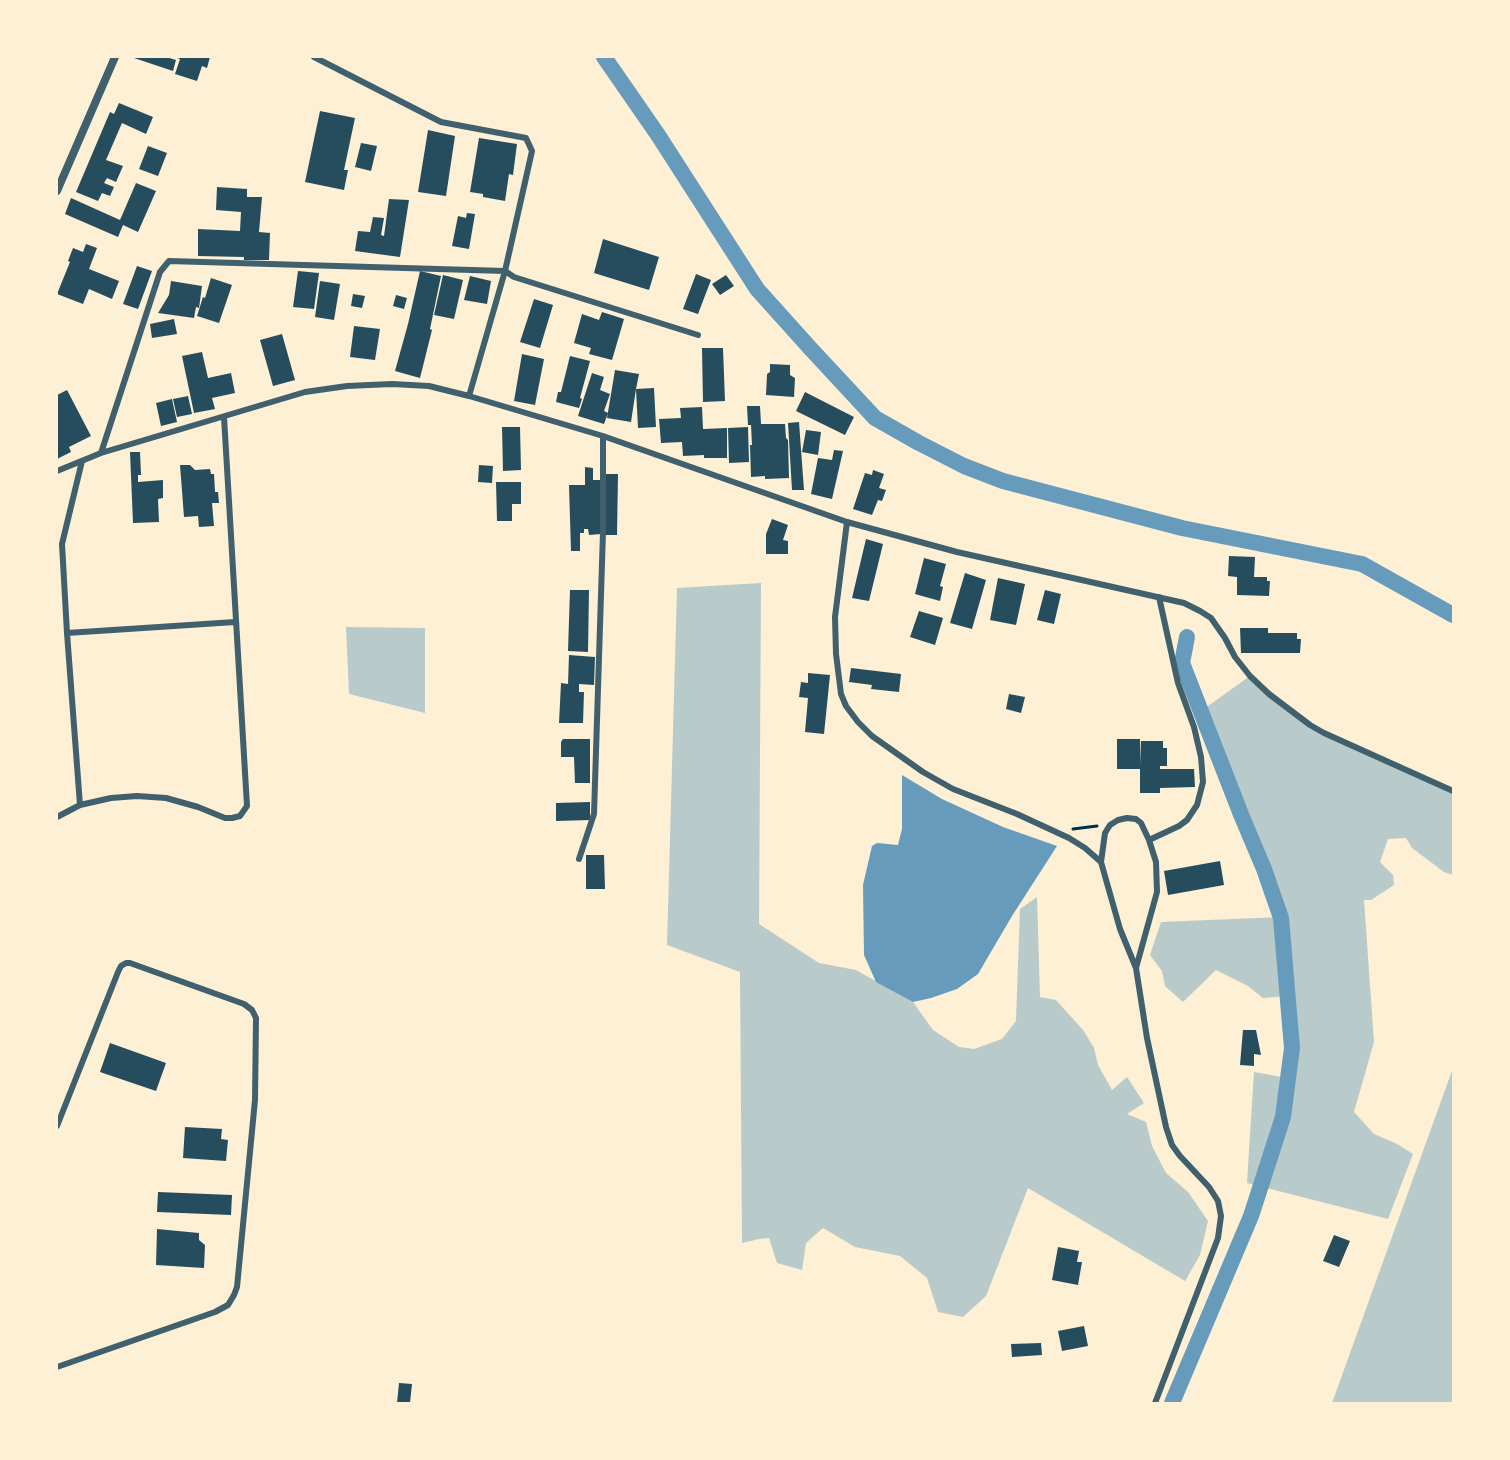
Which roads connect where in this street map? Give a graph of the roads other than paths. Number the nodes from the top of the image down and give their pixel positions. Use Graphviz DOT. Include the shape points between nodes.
graph roads {
  1 [pos="115,57"];
  2 [pos="314,57"];
  3 [pos="57,191"];
  4 [pos="505,271"];
  5 [pos="698,335"];
  6 [pos="469,396"];
  7 [pos="224,417"];
  8 [pos="603,436"];
  9 [pos="101,453"];
  10 [pos="82,461"];
  11 [pos="57,471"];
  12 [pos="847,522"];
  13 [pos="60,546"];
  14 [pos="1159,597"];
  15 [pos="235,622"];
  16 [pos="67,633"];
  17 [pos="1453,791"];
  18 [pos="80,805"];
  19 [pos="57,817"];
  20 [pos="1149,840"];
  21 [pos="579,860"];
  22 [pos="1101,862"];
  23 [pos="1136,968"];
  24 [pos="57,1126"];
  25 [pos="57,1367"];
  26 [pos="1155,1403"];
  1 -- 3 [label="street"];
  2 -- 4 [label="street" via="441,122 526,138 532,151"];
  4 -- 5 [label="street"];
  4 -- 6 [label="street"];
  4 -- 9 [label="street" via="169,261 160,272"];
  6 -- 7 [label="street" via="429,386 347,386 305,392"];
  6 -- 8 [label="street"];
  7 -- 9 [label="street"];
  7 -- 15 [label="street"];
  8 -- 12 [label="street"];
  8 -- 21 [label="street" via="594,814"];
  9 -- 10 [label="street"];
  10 -- 11 [label="street"];
  10 -- 13 [label="street"];
  12 -- 14 [label="street" via="957,552"];
  12 -- 22 [label="street" via="835,616 836,654 846,706 872,736 923,772 953,789 1070,838"];
  13 -- 16 [label="street"];
  14 -- 17 [label="street" via="1184,603 1211,618 1250,676 1310,724"];
  14 -- 20 [label="street" via="1178,683 1194,727 1203,782 1197,805 1187,820"];
  15 -- 16 [label="street"];
  15 -- 18 [label="street" via="247,806 240,816 225,818 166,798 137,796"];
  16 -- 18 [label="street"];
  18 -- 19 [label="street"];
  20 -- 22 [label="street" via="1136,819 1118,820 1105,833"];
  20 -- 23 [label="street" via="1157,892"];
  22 -- 23 [label="street"];
  23 -- 26 [label="street" via="1147,1038 1172,1145 1218,1201 1221,1216 1218,1238"];
  24 -- 25 [label="street" via="118,972 126,963 252,1010 256,1018 255,1100 234,1295 228,1305 215,1312"];
}
